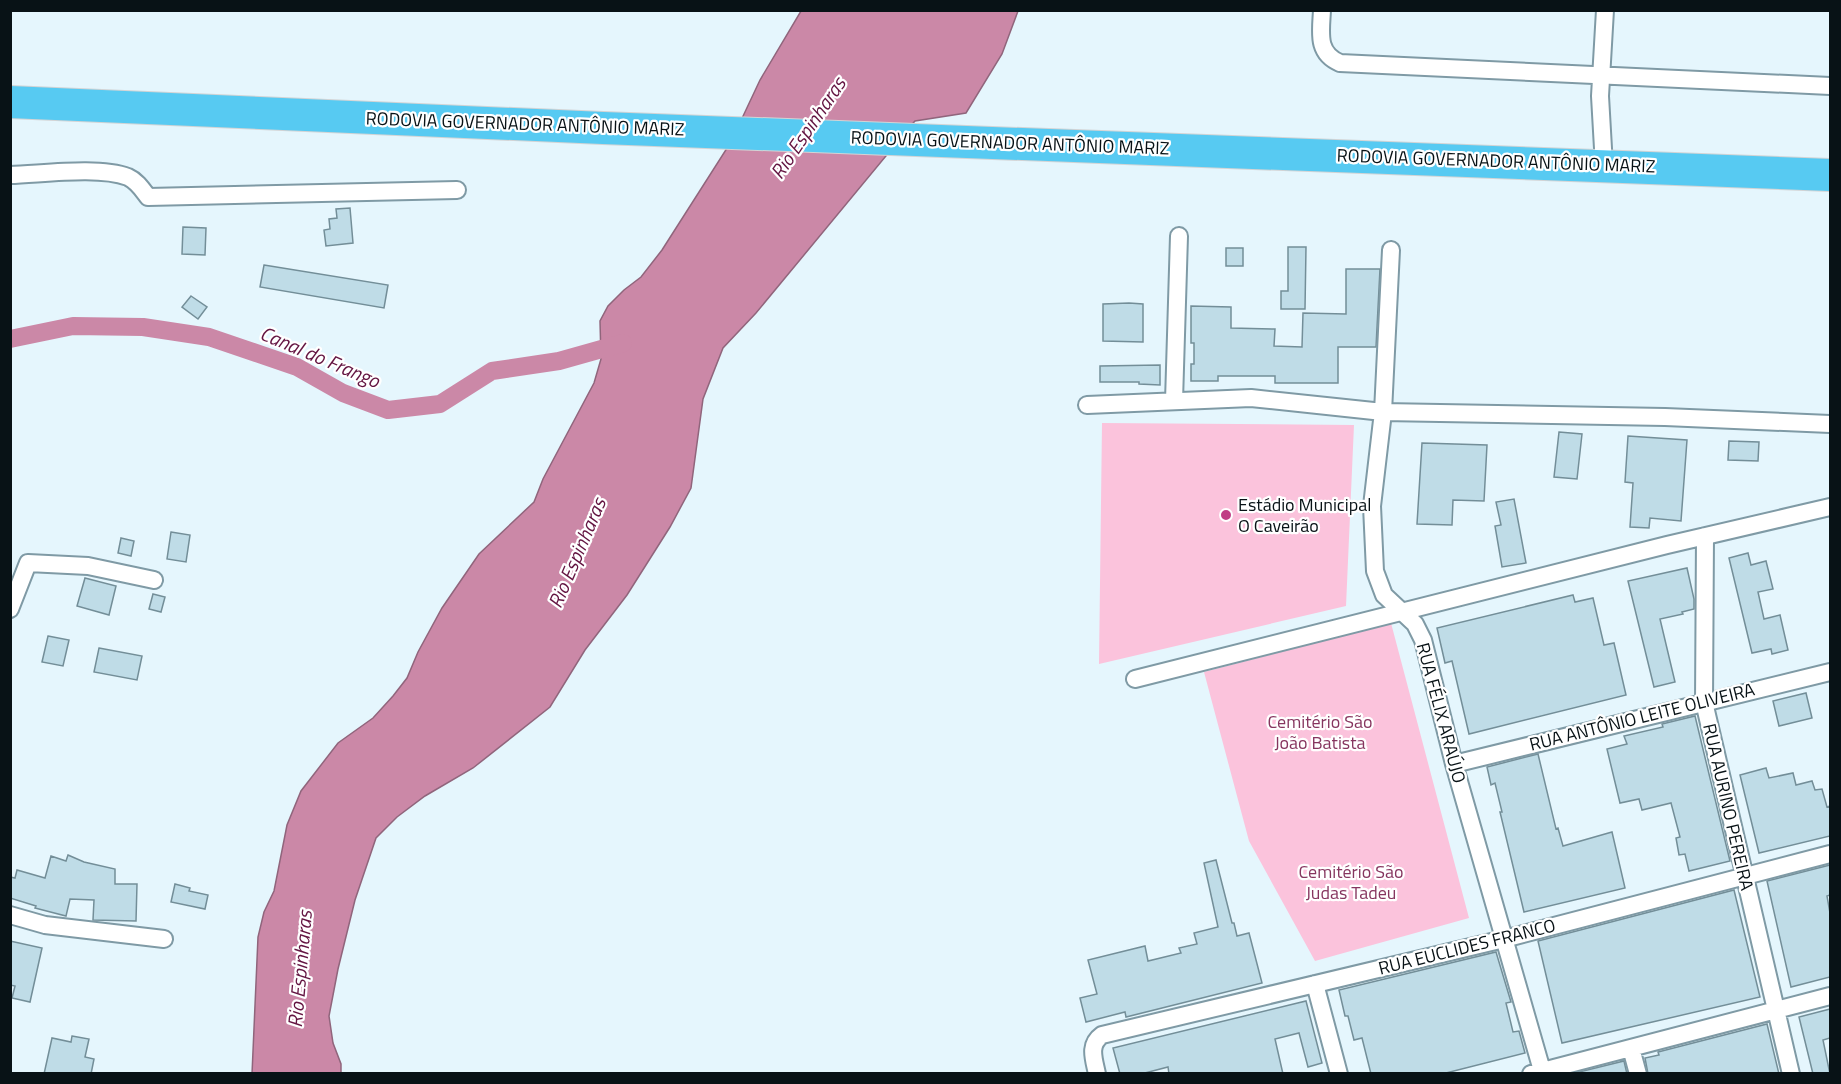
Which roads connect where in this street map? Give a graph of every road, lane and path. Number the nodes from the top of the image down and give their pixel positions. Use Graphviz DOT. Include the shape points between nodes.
graph roads {
  1 [pos="1322,10"];
  2 [pos="1605,10"];
  3 [pos="1600,75"];
  4 [pos="1830,86"];
  5 [pos="10,102"];
  6 [pos="1604,166"];
  7 [pos="10,175"];
  8 [pos="1830,175"];
  9 [pos="457,190"];
  10 [pos="1179,236"];
  11 [pos="1391,250"];
  12 [pos="1174,401"];
  13 [pos="1087,405"];
  14 [pos="1383,412"];
  15 [pos="1830,424"];
  16 [pos="1830,507"];
  17 [pos="1705,536"];
  18 [pos="154,580"];
  19 [pos="10,609"];
  20 [pos="1403,612"];
  21 [pos="1830,672"];
  22 [pos="1135,679"];
  23 [pos="1704,702"];
  24 [pos="1454,764"];
  25 [pos="1830,854"];
  26 [pos="1744,876"];
  27 [pos="10,915"];
  28 [pos="164,939"];
  29 [pos="1504,939"];
  30 [pos="1315,984"];
  31 [pos="1830,996"];
  32 [pos="1775,1010"];
  33 [pos="1631,1048"];
  34 [pos="1539,1072"];
  35 [pos="1097,1074"];
  36 [pos="1339,1074"];
  37 [pos="1638,1074"];
  38 [pos="1791,1074"];
  1 -- 3 [label="street" via="1320,42 1325,54 1340,63"];
  2 -- 3 [label="street"];
  3 -- 4 [label="street"];
  3 -- 6 [label="street"];
  5 -- 6 [label="highway, RODOVIA GOVERNADOR ANTÔNIO MARIZ"];
  6 -- 8 [label="highway, RODOVIA GOVERNADOR ANTÔNIO MARIZ"];
  7 -- 9 [label="street" via="110,173 130,178 148,196"];
  10 -- 12 [label="street"];
  11 -- 14 [label="street, RUA FÉLIX ARAÚJO"];
  12 -- 13 [label="street"];
  12 -- 14 [label="street" via="1251,398"];
  14 -- 15 [label="street"];
  14 -- 20 [label="street, RUA FÉLIX ARAÚJO" via="1372,506 1375,571 1384,595"];
  16 -- 17 [label="street"];
  17 -- 20 [label="street"];
  17 -- 23 [label="street, RUA AURINO PEREIRA"];
  18 -- 19 [label="street" via="88,566 28,563"];
  20 -- 22 [label="street"];
  20 -- 24 [label="street, RUA FÉLIX ARAÚJO" via="1423,640"];
  21 -- 23 [label="street, RUA ANTÔNIO LEITE OLIVEIRA"];
  23 -- 24 [label="street, RUA ANTÔNIO LEITE OLIVEIRA"];
  23 -- 26 [label="street, RUA AURINO PEREIRA"];
  24 -- 29 [label="street, RUA FÉLIX ARAÚJO"];
  25 -- 26 [label="street, RUA EUCLIDES FRANCO"];
  26 -- 29 [label="street, RUA EUCLIDES FRANCO"];
  26 -- 32 [label="street, RUA AURINO PEREIRA"];
  27 -- 28 [label="street" via="45,925"];
  29 -- 30 [label="street, RUA EUCLIDES FRANCO"];
  29 -- 34 [label="street, RUA FÉLIX ARAÚJO"];
  30 -- 35 [label="street, RUA EUCLIDES FRANCO" via="1102,1035 1093,1048"];
  30 -- 36 [label="street"];
  31 -- 32 [label="street"];
  32 -- 33 [label="street"];
  32 -- 38 [label="street, RUA AURINO PEREIRA"];
  33 -- 34 [label="street"];
  33 -- 37 [label="street"];
}
